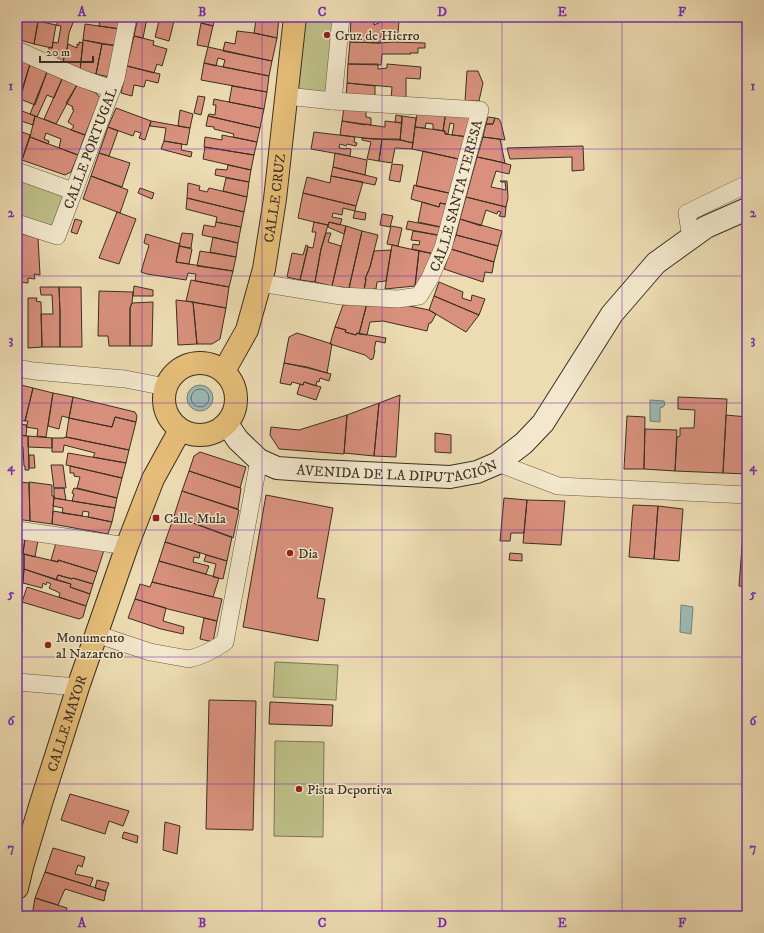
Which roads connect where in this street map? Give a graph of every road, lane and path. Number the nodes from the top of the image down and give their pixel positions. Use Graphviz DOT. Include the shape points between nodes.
graph roads {
  1 [pos="128,17"];
  2 [pos="295,17"];
  3 [pos="341,17"];
  4 [pos="17,50"];
  5 [pos="112,89"];
  6 [pos="287,96"];
  7 [pos="333,102"];
  8 [pos="17,171"];
  9 [pos="747,184"];
  10 [pos="73,191"];
  11 [pos="747,209"];
  12 [pos="17,224"];
  13 [pos="691,238"];
  14 [pos="260,283"];
  15 [pos="17,368"];
  16 [pos="224,372"];
  17 [pos="166,387"];
  18 [pos="227,424"];
  19 [pos="180,430"];
  20 [pos="259,460"];
  21 [pos="498,463"];
  22 [pos="747,495"];
  23 [pos="17,530"];
  24 [pos="127,546"];
  25 [pos="96,634"];
  26 [pos="17,682"];
  27 [pos="78,687"];
  28 [pos="17,888"];
  1 -- 5 [label="street, CALLE PORTUGAL"];
  2 -- 6 [label="main road, CALLE CRUZ"];
  3 -- 7 [label="street"];
  4 -- 5 [label="street"];
  5 -- 10 [label="street, CALLE PORTUGAL"];
  6 -- 7 [label="street, CALLE SANTA TERESA"];
  6 -- 14 [label="main road, CALLE CRUZ" via="275,199"];
  7 -- 14 [label="street, CALLE SANTA TERESA" via="480,110 443,248 419,296 398,300 341,296"];
  8 -- 10 [label="street"];
  9 -- 13 [label="street" via="687,213"];
  10 -- 12 [label="street, CALLE PORTUGAL" via="57,236"];
  11 -- 13 [label="main road" via="706,227"];
  13 -- 21 [label="main road" via="656,263 622,302 543,423 524,443"];
  14 -- 16 [label="main road, CALLE CRUZ" via="247,330"];
  15 -- 17 [label="street" via="125,379"];
  16 -- 17 [label="main road" via="218,366 193,363 181,368 172,376"];
  16 -- 18 [label="main road" via="234,385 237,397 236,409"];
  17 -- 19 [label="main road" via="166,411"];
  18 -- 19 [label="main road" via="213,434 202,436"];
  18 -- 20 [label="main road, AVENIDA DE LA DIPUTACIÓN" via="238,440"];
  19 -- 24 [label="main road, CALLE MAYOR" via="153,479"];
  20 -- 21 [label="main road, AVENIDA DE LA DIPUTACIÓN" via="277,468 320,472 450,477 477,472"];
  20 -- 25 [label="street" via="225,642 189,659 150,652"];
  21 -- 22 [label="street, AVENIDA DE LA DIPUTACIÓN" via="558,486"];
  23 -- 24 [label="street"];
  24 -- 25 [label="main road, CALLE MAYOR"];
  25 -- 27 [label="main road, CALLE MAYOR"];
  26 -- 27 [label="street"];
  27 -- 28 [label="main road, CALLE MAYOR"];
}
